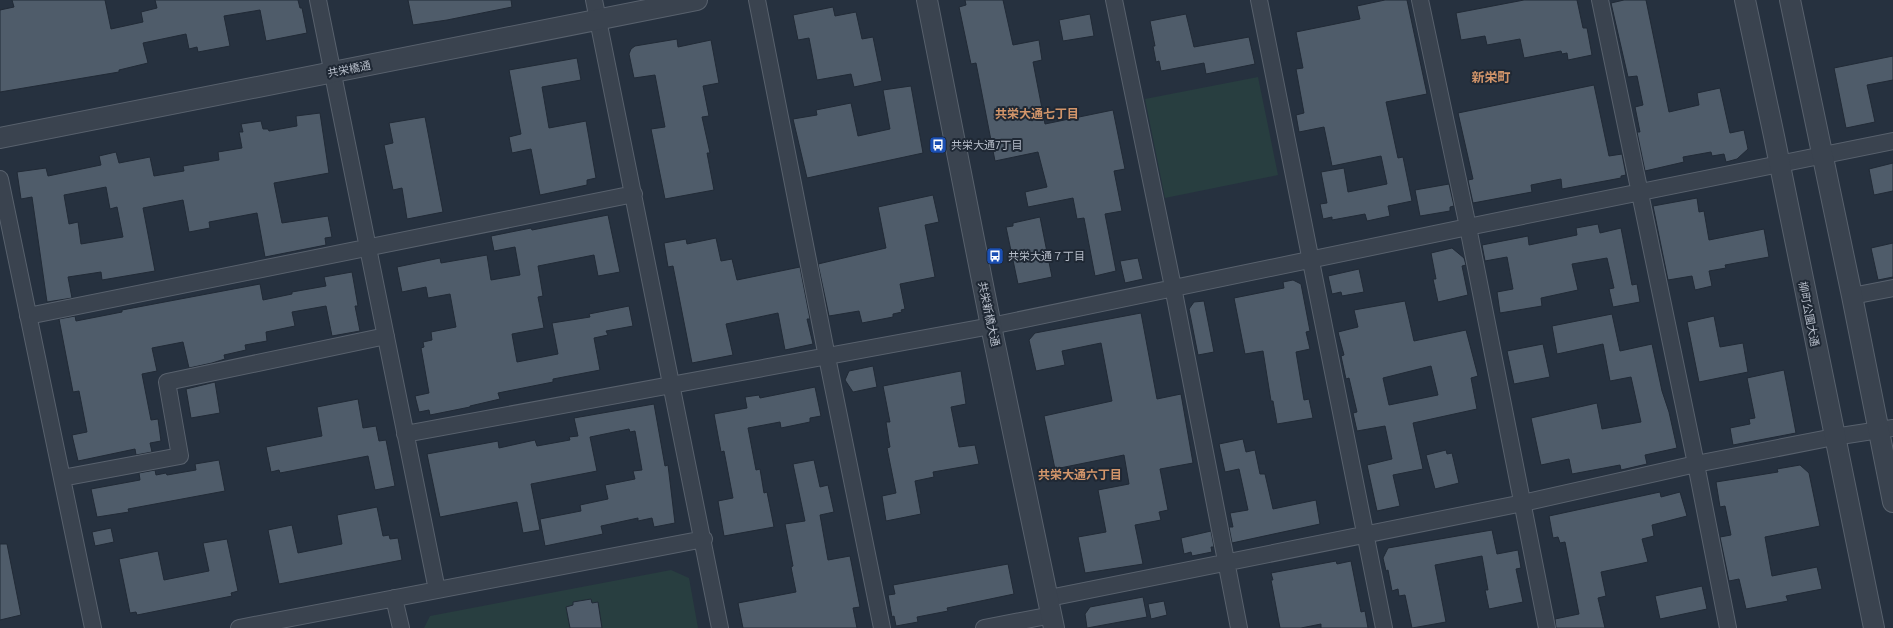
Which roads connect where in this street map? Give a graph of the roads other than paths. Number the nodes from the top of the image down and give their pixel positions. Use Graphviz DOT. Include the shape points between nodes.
graph roads {
  1 [pos="318,0"];
  2 [pos="594,0"];
  3 [pos="697,0"];
  4 [pos="757,0"];
  5 [pos="927,0"];
  6 [pos="1114,0"];
  7 [pos="1259,0"];
  8 [pos="1420,0"];
  9 [pos="1600,0"];
  10 [pos="1745,0"];
  11 [pos="1790,0"];
  12 [pos="598,20"];
  13 [pos="333,73"];
  14 [pos="0,138"];
  15 [pos="1893,141"];
  16 [pos="1823,156"];
  17 [pos="1780,164"];
  18 [pos="0,179"];
  19 [pos="1639,193"];
  20 [pos="634,194"];
  21 [pos="1468,226"];
  22 [pos="368,246"];
  23 [pos="1311,260"];
  24 [pos="1173,287"];
  25 [pos="1893,288"];
  26 [pos="1852,296"];
  27 [pos="28,316"];
  28 [pos="991,326"];
  29 [pos="386,336"];
  30 [pos="827,357"];
  31 [pos="671,385"];
  32 [pos="1886,429"];
  33 [pos="406,434"];
  34 [pos="1834,437"];
  35 [pos="1696,464"];
  36 [pos="62,478"];
  37 [pos="1893,502"];
  38 [pos="1523,503"];
  39 [pos="1365,535"];
  40 [pos="704,539"];
  41 [pos="1225,562"];
  42 [pos="437,590"];
  43 [pos="394,598"];
  44 [pos="1052,614"];
  45 [pos="93,628"];
  46 [pos="239,628"];
  47 [pos="401,628"];
  48 [pos="720,628"];
  49 [pos="882,628"];
  50 [pos="984,628"];
  51 [pos="1239,628"];
  52 [pos="1384,628"];
  53 [pos="1547,628"];
  54 [pos="1728,628"];
  55 [pos="1874,628"];
  1 -- 13 [label="street"];
  2 -- 12 [label="street"];
  3 -- 12 [label="street, 共栄橋通"];
  4 -- 30 [label="street"];
  5 -- 28 [label="street, 共栄新橋大通"];
  6 -- 24 [label="street"];
  7 -- 23 [label="street"];
  8 -- 21 [label="street"];
  9 -- 19 [label="street"];
  10 -- 17 [label="street, 柳町公園大通"];
  11 -- 16 [label="street"];
  12 -- 13 [label="street, 共栄橋通"];
  12 -- 20 [label="street"];
  13 -- 14 [label="street, 共栄橋通"];
  13 -- 22 [label="street"];
  15 -- 16 [label="street"];
  16 -- 17 [label="street"];
  16 -- 26 [label="street"];
  17 -- 19 [label="street"];
  17 -- 34 [label="street, 柳町公園大通"];
  18 -- 27 [label="street"];
  19 -- 21 [label="street"];
  19 -- 35 [label="street"];
  20 -- 22 [label="street"];
  20 -- 31 [label="street"];
  21 -- 23 [label="street"];
  21 -- 38 [label="street"];
  22 -- 27 [label="street"];
  22 -- 29 [label="street"];
  23 -- 24 [label="street"];
  23 -- 39 [label="street"];
  24 -- 28 [label="street"];
  24 -- 41 [label="street"];
  25 -- 26 [label="street"];
  26 -- 32 [label="street"];
  27 -- 36 [label="street"];
  28 -- 30 [label="street"];
  28 -- 44 [label="street, 共栄新橋大通"];
  29 -- 33 [label="street"];
  29 -- 36 [label="street" via="167,382 180,456"];
  30 -- 31 [label="street"];
  30 -- 49 [label="street"];
  31 -- 33 [label="street"];
  31 -- 40 [label="street"];
  32 -- 34 [label="street"];
  32 -- 37 [label="street"];
  33 -- 42 [label="street"];
  34 -- 35 [label="street"];
  34 -- 55 [label="street, 柳町公園大通"];
  35 -- 38 [label="street"];
  35 -- 54 [label="street"];
  36 -- 45 [label="street"];
  38 -- 39 [label="street"];
  38 -- 53 [label="street"];
  39 -- 41 [label="street"];
  39 -- 52 [label="street"];
  40 -- 42 [label="street"];
  40 -- 48 [label="street"];
  41 -- 44 [label="street"];
  41 -- 51 [label="street"];
  42 -- 43 [label="street"];
  43 -- 46 [label="street"];
  43 -- 47 [label="street"];
  44 -- 50 [label="street"];
}
